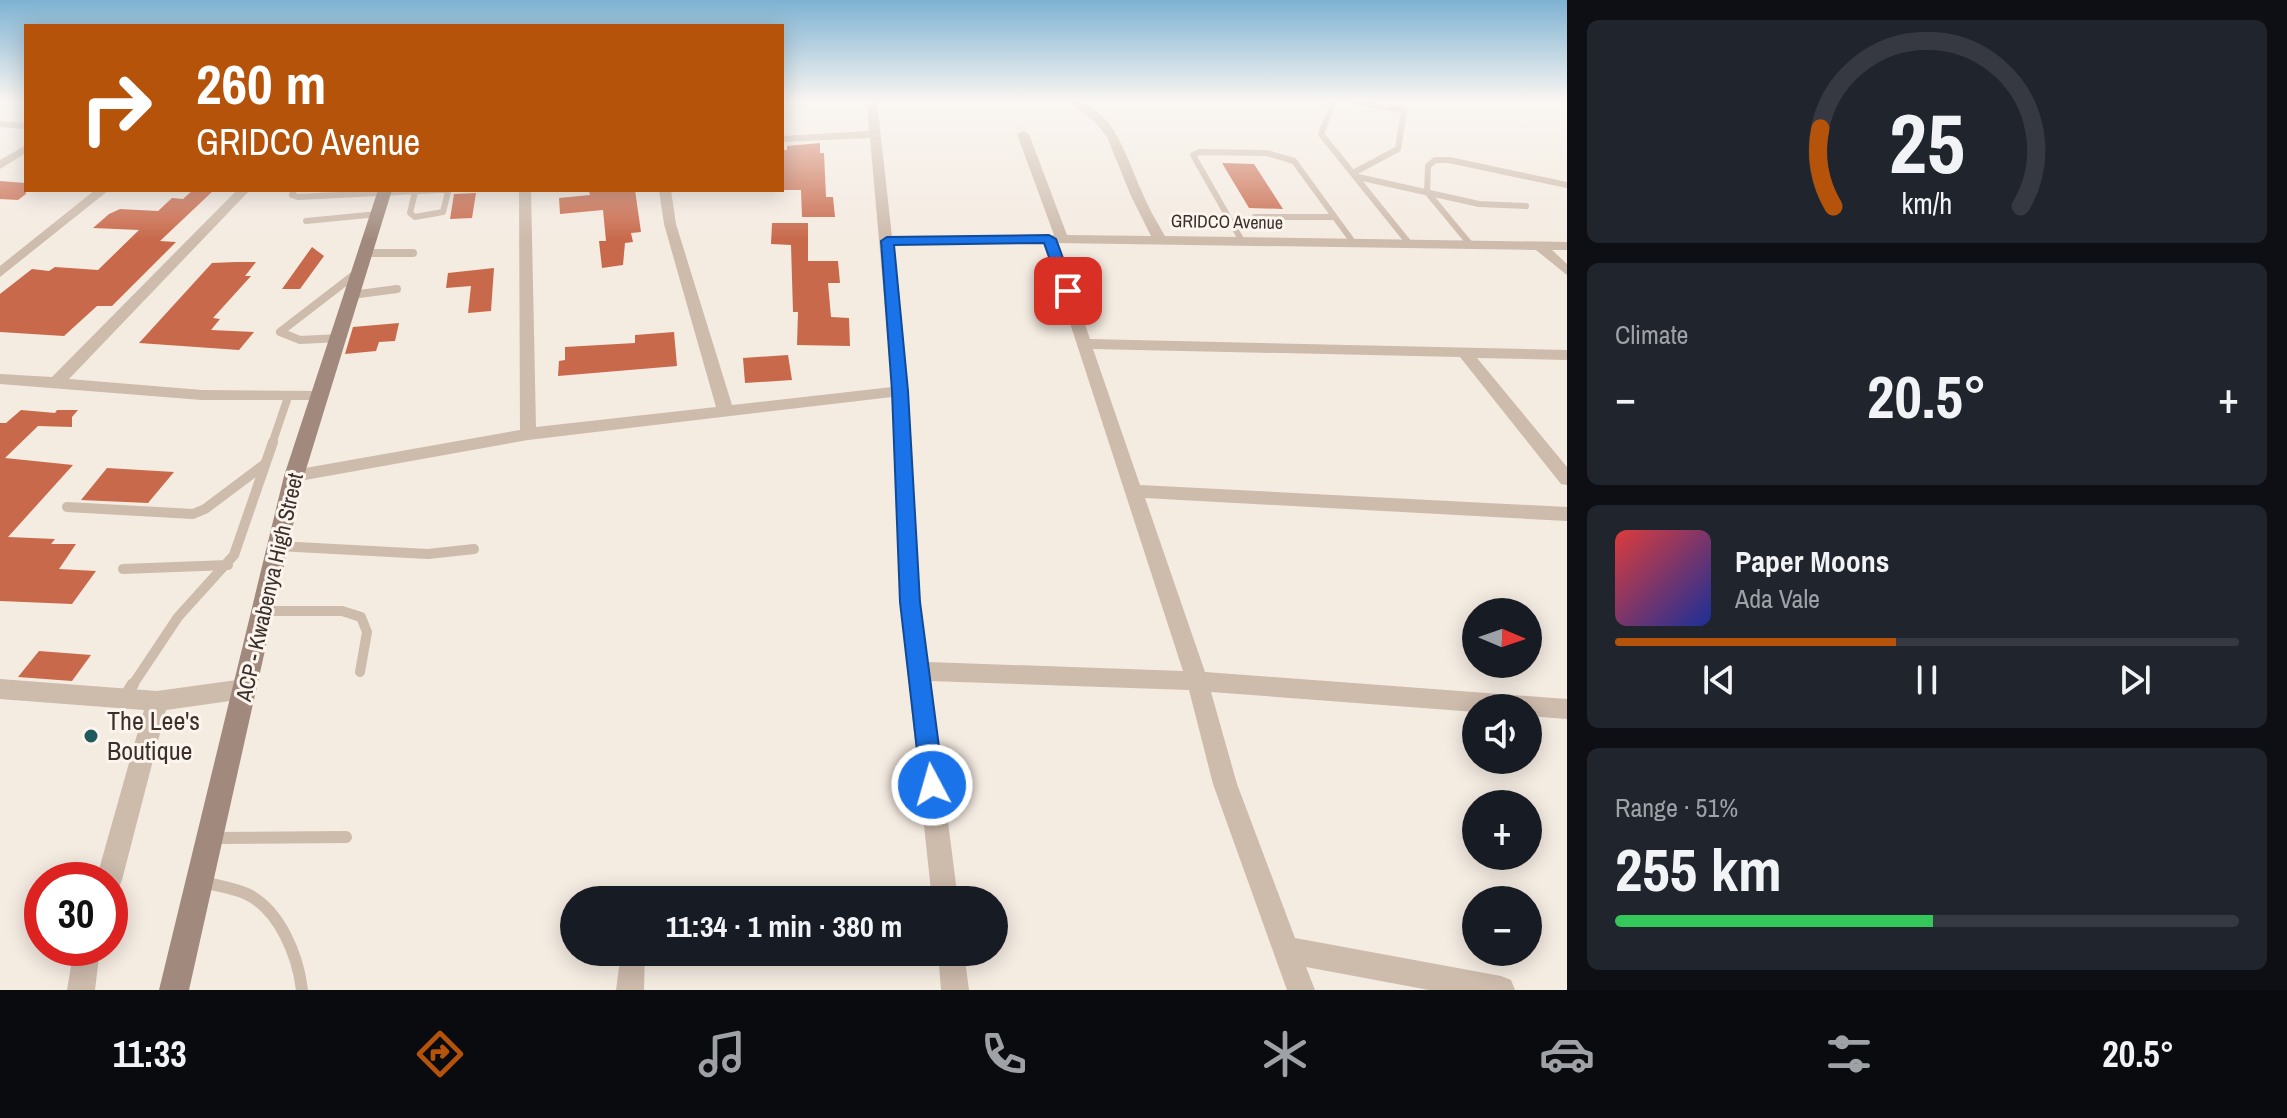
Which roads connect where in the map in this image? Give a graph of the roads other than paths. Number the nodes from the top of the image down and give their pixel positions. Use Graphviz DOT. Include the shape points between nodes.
graph roads {
  1 [pos="877,147"];
  2 [pos="1027,147"];
  3 [pos="1118,147"];
  4 [pos="1333,147"];
  5 [pos="1398,147"];
  6 [pos="24,149"];
  7 [pos="0,165"];
  8 [pos="1356,174"];
  9 [pos="1567,185"];
  10 [pos="101,192"];
  11 [pos="242,192"];
  12 [pos="293,192"];
  13 [pos="415,192"];
  14 [pos="448,192"];
  15 [pos="525,192"];
  16 [pos="665,192"];
  17 [pos="1427,192"];
  18 [pos="343,193"];
  19 [pos="382,199"];
  20 [pos="1526,206"];
  21 [pos="1255,217"];
  22 [pos="1334,217"];
  23 [pos="306,221"];
  24 [pos="1056,239"];
  25 [pos="1160,240"];
  26 [pos="887,241"];
  27 [pos="1242,241"];
  28 [pos="1353,242"];
  29 [pos="1408,242"];
  30 [pos="1470,244"];
  31 [pos="1539,245"];
  32 [pos="1567,246"];
  33 [pos="413,253"];
  34 [pos="363,262"];
  35 [pos="1567,271"];
  36 [pos="0,273"];
  37 [pos="397,289"];
  38 [pos="352,295"];
  39 [pos="339,338"];
  40 [pos="1086,344"];
  41 [pos="1465,353"];
  42 [pos="1567,355"];
  43 [pos="0,379"];
  44 [pos="56,383"];
  45 [pos="900,391"];
  46 [pos="318,396"];
  47 [pos="288,397"];
  48 [pos="725,410"];
  49 [pos="528,434"];
  50 [pos="265,464"];
  51 [pos="294,476"];
  52 [pos="1567,479"];
  53 [pos="1135,491"];
  54 [pos="67,507"];
  55 [pos="1567,514"];
  56 [pos="277,546"];
  57 [pos="474,549"];
  58 [pos="228,565"];
  59 [pos="123,569"];
  60 [pos="262,611"];
  61 [pos="920,671"];
  62 [pos="360,672"];
  63 [pos="1197,681"];
  64 [pos="0,689"];
  65 [pos="244,689"];
  66 [pos="122,701"];
  67 [pos="157,701"];
  68 [pos="1567,709"];
  69 [pos="346,837"];
  70 [pos="211,838"];
  71 [pos="114,862"];
  72 [pos="200,881"];
  73 [pos="943,886"];
  74 [pos="1288,950"];
  75 [pos="84,966"];
  76 [pos="632,966"];
  77 [pos="952,966"];
  78 [pos="81,990"];
  79 [pos="174,990"];
  80 [pos="302,990"];
  81 [pos="630,990"];
  82 [pos="955,990"];
  83 [pos="1301,990"];
  84 [pos="1501,990"];
  1 -- 26 [label="street"];
  2 -- 24 [label="street"];
  3 -- 25 [label="street"];
  4 -- 8 [label="lane"];
  5 -- 8 [label="lane"];
  6 -- 7 [label="street"];
  8 -- 17 [label="lane"];
  8 -- 29 [label="lane"];
  9 -- 17 [label="lane" via="1435,160 1428,166"];
  10 -- 36 [label="street"];
  11 -- 44 [label="street"];
  12 -- 18 [label="lane" via="298,197"];
  13 -- 14 [label="lane" via="410,213 415,217 443,212"];
  13 -- 19 [label="lane"];
  15 -- 49 [label="street"];
  16 -- 48 [label="street"];
  17 -- 20 [label="lane" via="1479,204"];
  17 -- 30 [label="lane"];
  18 -- 19 [label="lane"];
  19 -- 23 [label="lane"];
  19 -- 34 [label="main road, ACP - Kwabenya High Street"];
  21 -- 22 [label="lane"];
  22 -- 27 [label="lane" via="1294,161 1282,155 1193,155"];
  22 -- 28 [label="lane"];
  24 -- 25 [label="street, GRIDCO Avenue"];
  24 -- 26 [label="street, GRIDCO Avenue"];
  24 -- 40 [label="street"];
  25 -- 27 [label="street, GRIDCO Avenue"];
  26 -- 45 [label="street"];
  27 -- 28 [label="street, GRIDCO Avenue"];
  28 -- 29 [label="street, GRIDCO Avenue"];
  29 -- 30 [label="street, GRIDCO Avenue"];
  30 -- 31 [label="street, GRIDCO Avenue"];
  31 -- 32 [label="street, GRIDCO Avenue"];
  31 -- 35 [label="street"];
  33 -- 34 [label="lane"];
  34 -- 38 [label="main road, ACP - Kwabenya High Street"];
  34 -- 39 [label="lane" via="280,332 295,339"];
  37 -- 38 [label="lane"];
  38 -- 39 [label="main road, ACP - Kwabenya High Street"];
  39 -- 46 [label="main road, ACP - Kwabenya High Street"];
  40 -- 41 [label="street"];
  40 -- 53 [label="street"];
  41 -- 42 [label="street"];
  41 -- 52 [label="street"];
  43 -- 44 [label="street"];
  44 -- 47 [label="street"];
  45 -- 48 [label="street"];
  45 -- 61 [label="street" via="910,602"];
  46 -- 47 [label="street"];
  46 -- 51 [label="main road, ACP - Kwabenya High Street"];
  47 -- 50 [label="lane"];
  48 -- 49 [label="street"];
  49 -- 51 [label="street"];
  50 -- 54 [label="lane" via="193,514"];
  50 -- 58 [label="lane"];
  51 -- 56 [label="main road, ACP - Kwabenya High Street"];
  53 -- 55 [label="street"];
  53 -- 63 [label="street"];
  56 -- 57 [label="lane" via="428,554"];
  56 -- 60 [label="main road, ACP - Kwabenya High Street"];
  58 -- 59 [label="lane"];
  58 -- 66 [label="lane" via="178,617"];
  60 -- 62 [label="lane" via="342,611 361,617 367,632"];
  60 -- 65 [label="main road, ACP - Kwabenya High Street"];
  61 -- 63 [label="street"];
  61 -- 73 [label="street"];
  63 -- 68 [label="street"];
  63 -- 74 [label="street" via="1225,784"];
  64 -- 66 [label="street"];
  65 -- 67 [label="street"];
  65 -- 70 [label="main road, ACP - Kwabenya High Street"];
  66 -- 67 [label="street"];
  67 -- 71 [label="street"];
  69 -- 70 [label="lane"];
  70 -- 72 [label="main road, ACP - Kwabenya High Street"];
  72 -- 79 [label="main road, ACP - Kwabenya High Street"];
  72 -- 80 [label="lane" via="252,897 281,928"];
  74 -- 83 [label="street"];
  74 -- 84 [label="street"];
  75 -- 78 [label="street"];
  76 -- 81 [label="street"];
  77 -- 82 [label="street"];
}
